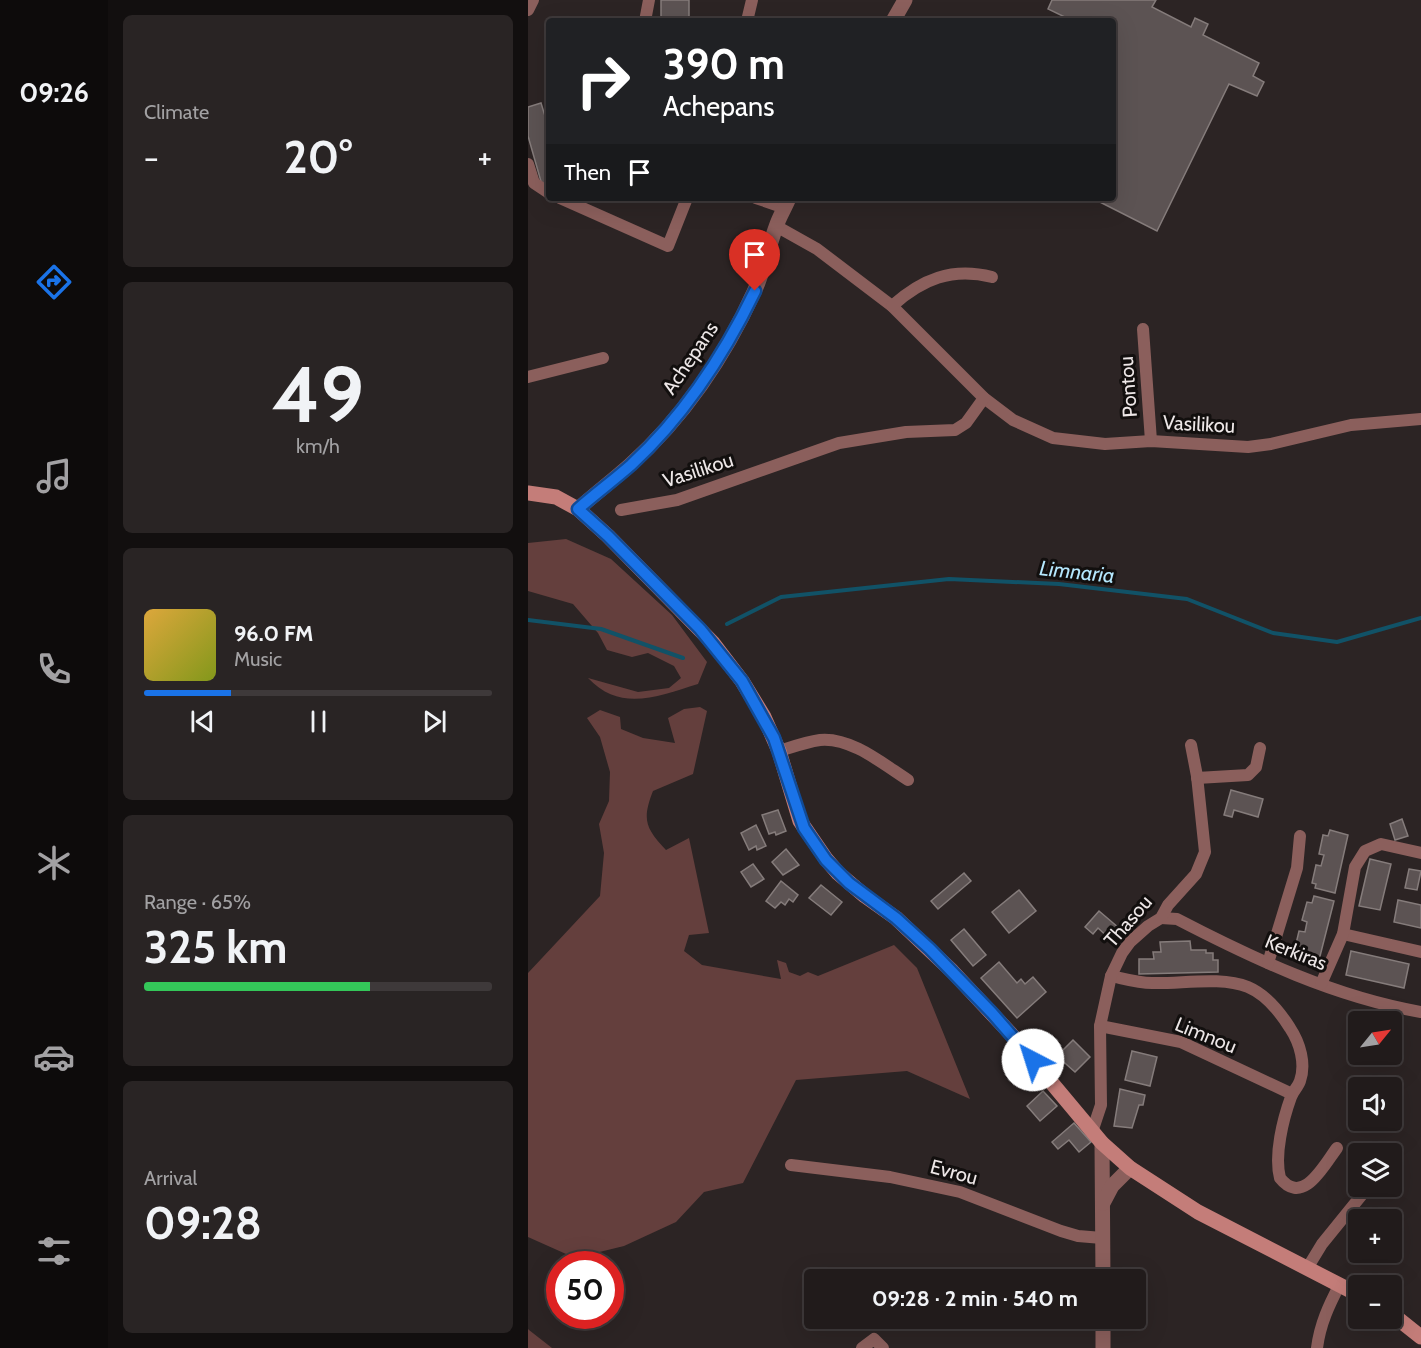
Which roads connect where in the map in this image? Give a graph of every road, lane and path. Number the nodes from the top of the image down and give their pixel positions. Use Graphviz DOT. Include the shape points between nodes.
graph roads {
  1 [pos="533,0"];
  2 [pos="649,0"];
  3 [pos="752,0"];
  4 [pos="905,0"];
  5 [pos="528,10"];
  6 [pos="646,18"];
  7 [pos="748,18"];
  8 [pos="895,18"];
  9 [pos="528,164"];
  10 [pos="546,191"];
  11 [pos="567,201"];
  12 [pos="686,201"];
  13 [pos="787,203"];
  14 [pos="776,226"];
  15 [pos="992,276"];
  16 [pos="892,306"];
  17 [pos="1143,329"];
  18 [pos="603,358"];
  19 [pos="528,378"];
  20 [pos="984,398"];
  21 [pos="1421,419"];
  22 [pos="1151,441"];
  23 [pos="528,493"];
  24 [pos="578,509"];
  25 [pos="621,510"];
  26 [pos="1191,745"];
  27 [pos="1260,748"];
  28 [pos="779,751"];
  29 [pos="1197,778"];
  30 [pos="908,780"];
  31 [pos="1300,836"];
  32 [pos="1421,853"];
  33 [pos="1161,918"];
  34 [pos="1343,934"];
  35 [pos="1421,952"];
  36 [pos="1268,963"];
  37 [pos="1111,976"];
  38 [pos="1321,984"];
  39 [pos="1421,1012"];
  40 [pos="1100,1026"];
  41 [pos="1292,1094"];
  42 [pos="1097,1137"];
  43 [pos="1337,1148"];
  44 [pos="791,1165"];
  45 [pos="1130,1168"];
  46 [pos="1360,1197"];
  47 [pos="1102,1204"];
  48 [pos="1102,1238"];
  49 [pos="1308,1267"];
  50 [pos="1103,1269"];
  51 [pos="1340,1284"];
  52 [pos="1348,1289"];
  53 [pos="1402,1322"];
  54 [pos="1103,1329"];
  55 [pos="1421,1336"];
  56 [pos="862,1348"];
  57 [pos="883,1348"];
  58 [pos="1103,1348"];
  59 [pos="1317,1348"];
  1 -- 5 [label="street"];
  2 -- 6 [label="street"];
  3 -- 7 [label="street"];
  4 -- 8 [label="street"];
  9 -- 10 [label="street" via="534,183"];
  11 -- 12 [label="street" via="668,246"];
  13 -- 14 [label="street, Achepans"];
  14 -- 16 [label="street, Vasilikou" via="817,249"];
  14 -- 24 [label="street, Achepans" via="755,291 712,369 632,464"];
  15 -- 16 [label="street" via="966,273 926,281"];
  16 -- 20 [label="street, Vasilikou"];
  17 -- 22 [label="street, Pontou"];
  18 -- 19 [label="street"];
  20 -- 22 [label="street, Vasilikou" via="1013,420 1053,438 1105,444"];
  20 -- 25 [label="street, Vasilikou" via="966,423 955,430 906,432 839,443 676,500"];
  21 -- 22 [label="street, Vasilikou" via="1351,425 1248,447"];
  23 -- 24 [label="main road" via="556,497"];
  24 -- 28 [label="main road" via="713,643 753,699"];
  26 -- 29 [label="street, Thasou"];
  27 -- 29 [label="street" via="1256,767 1248,775"];
  28 -- 30 [label="street" via="815,741 835,741 866,754"];
  28 -- 42 [label="main road" via="804,828 826,860 952,970"];
  29 -- 33 [label="street, Thasou" via="1205,839 1203,858 1196,874"];
  31 -- 36 [label="street" via="1297,868"];
  32 -- 34 [label="street" via="1381,844 1365,851 1355,867"];
  33 -- 36 [label="street, Kerkiras" via="1177,919"];
  33 -- 37 [label="street, Thasou" via="1130,942"];
  34 -- 35 [label="street"];
  34 -- 38 [label="street"];
  36 -- 38 [label="street, Kerkiras"];
  37 -- 40 [label="street, Thasou"];
  37 -- 41 [label="street" via="1153,983 1221,982 1255,991 1278,1011 1297,1040 1302,1068"];
  38 -- 39 [label="street, Kerkiras"];
  40 -- 41 [label="street, Limnou" via="1181,1042"];
  40 -- 42 [label="street, Thasou" via="1101,1106"];
  41 -- 43 [label="street" via="1278,1161 1284,1183 1297,1189 1305,1187"];
  42 -- 45 [label="main road"];
  42 -- 47 [label="street"];
  44 -- 48 [label="street, Evrou" via="890,1177 960,1192 1061,1231"];
  45 -- 47 [label="street" via="1112,1186"];
  45 -- 49 [label="main road" via="1198,1212"];
  46 -- 49 [label="street"];
  47 -- 48 [label="street"];
  48 -- 50 [label="street"];
  49 -- 51 [label="main road"];
  51 -- 52 [label="main road"];
  51 -- 59 [label="street" via="1324,1316"];
  53 -- 55 [label="main road"];
  54 -- 58 [label="street"];
  56 -- 57 [label="street" via="874,1339"];
}
